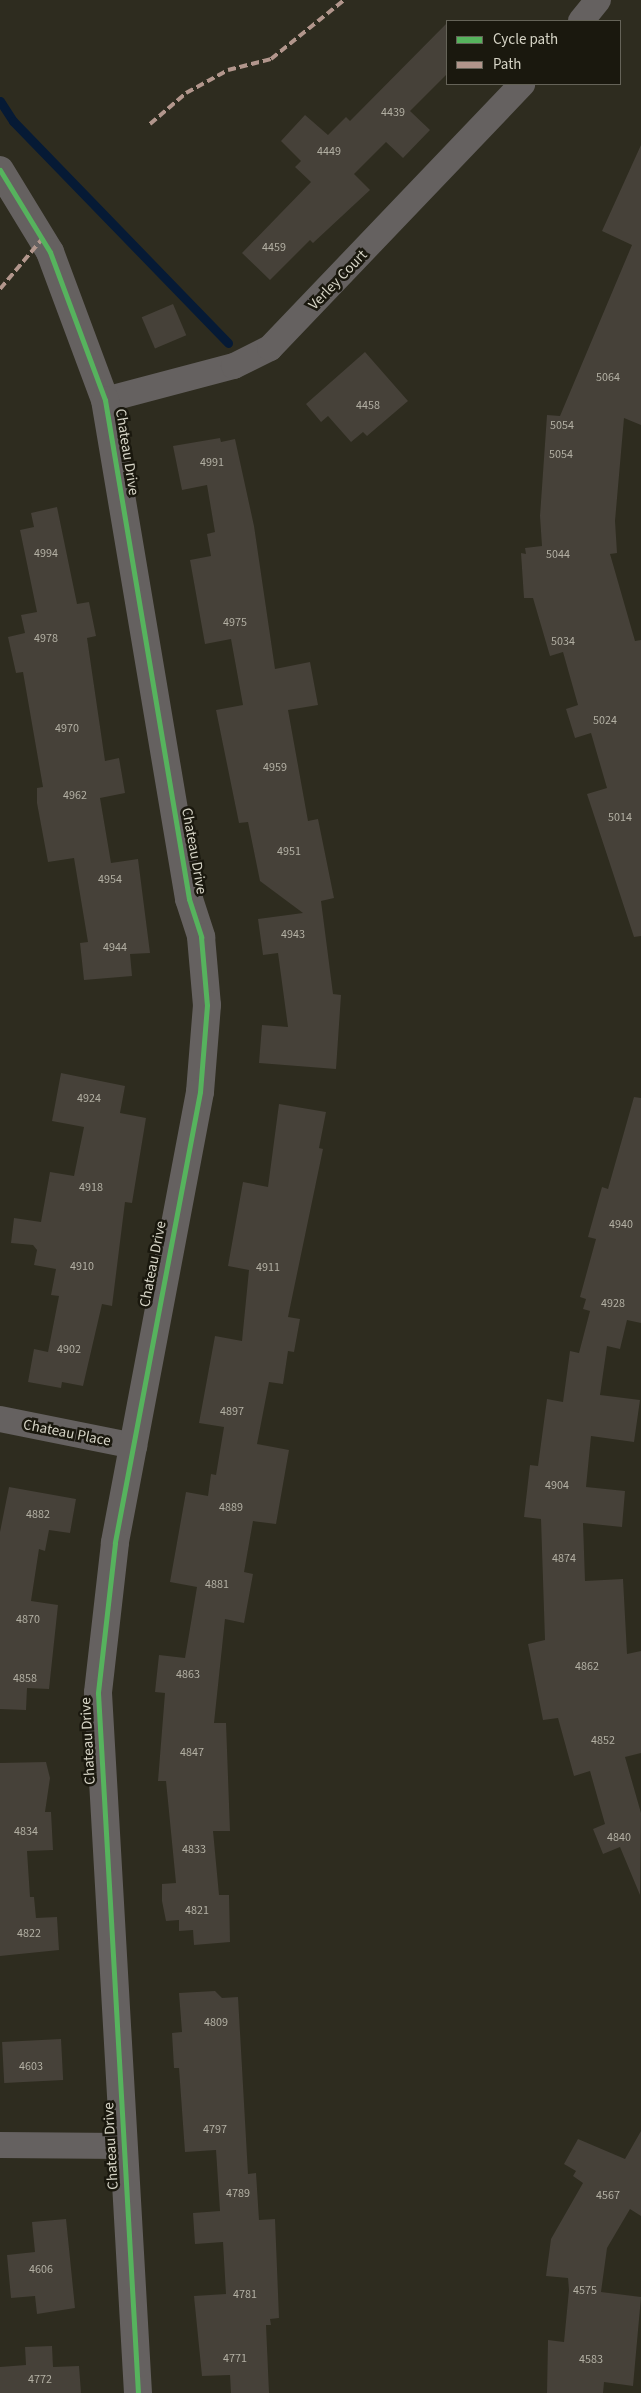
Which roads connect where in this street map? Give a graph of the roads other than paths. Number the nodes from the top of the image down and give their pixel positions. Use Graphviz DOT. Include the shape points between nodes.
graph roads {
  1 [pos="598,0"];
  2 [pos="582,20"];
  3 [pos="521,85"];
  4 [pos="0,170"];
  5 [pos="106,400"];
  6 [pos="0,1420"];
  7 [pos="134,1446"];
  8 [pos="0,2145"];
  9 [pos="123,2146"];
  10 [pos="138,2393"];
  1 -- 2 [label="street"];
  3 -- 5 [label="street, Verley Court" via="270,348 234,366"];
  4 -- 5 [label="street, Chateau Drive" via="50,252"];
  5 -- 7 [label="street, Chateau Drive" via="189,900 201,937 208,1005 200,1092"];
  6 -- 7 [label="street, Chateau Place"];
  7 -- 9 [label="street, Chateau Drive" via="115,1543 98,1693"];
  8 -- 9 [label="street"];
  9 -- 10 [label="street, Chateau Drive"];
}
